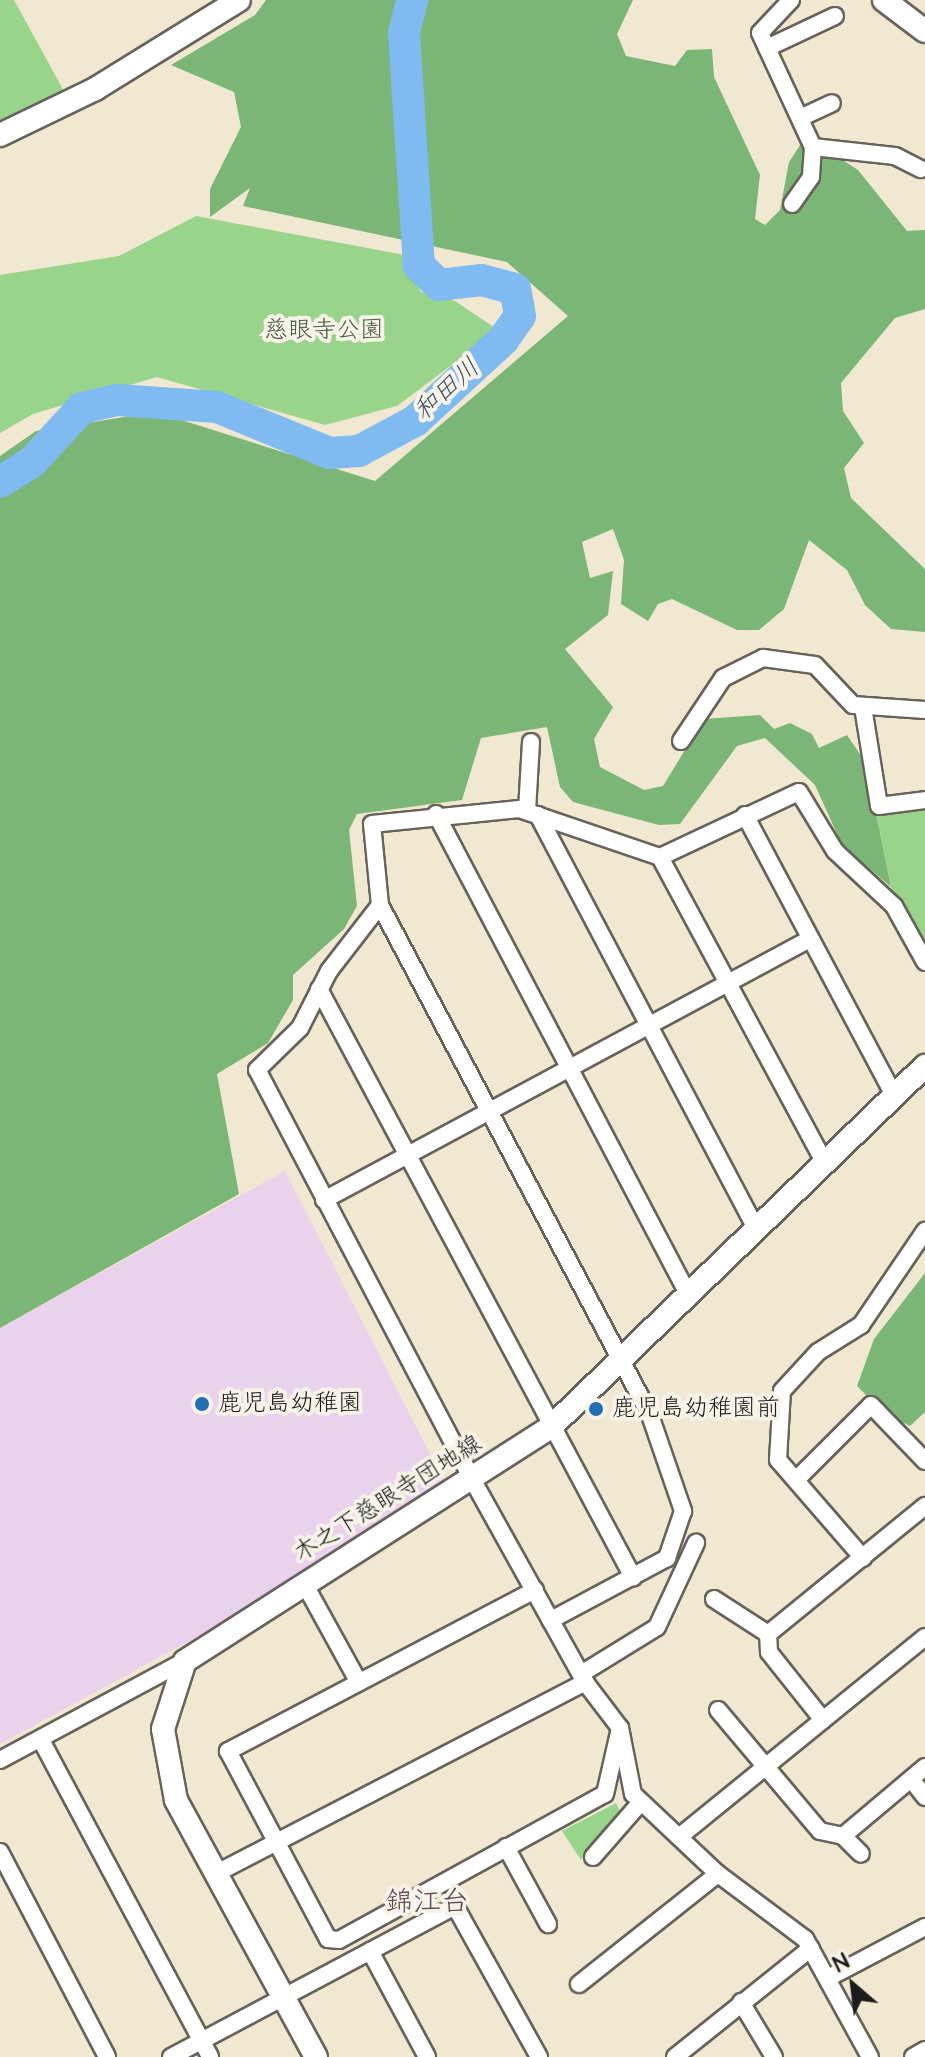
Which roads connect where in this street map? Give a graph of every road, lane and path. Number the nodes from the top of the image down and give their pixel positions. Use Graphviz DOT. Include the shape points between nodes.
graph roads {
  1 [pos="239,0"];
  2 [pos="791,0"];
  3 [pos="898,4"];
  4 [pos="835,16"];
  5 [pos="925,31"];
  6 [pos="767,48"];
  7 [pos="832,103"];
  8 [pos="800,118"];
  9 [pos="0,135"];
  10 [pos="813,147"];
  11 [pos="921,169"];
  12 [pos="792,204"];
  13 [pos="863,707"];
  14 [pos="925,710"];
  15 [pos="681,741"];
  16 [pos="531,742"];
  17 [pos="925,800"];
  18 [pos="532,813"];
  19 [pos="436,814"];
  20 [pos="745,815"];
  21 [pos="660,857"];
  22 [pos="380,905"];
  23 [pos="810,939"];
  24 [pos="925,962"];
  25 [pos="728,982"];
  26 [pos="319,989"];
  27 [pos="647,1026"];
  28 [pos="925,1066"];
  29 [pos="567,1067"];
  30 [pos="894,1095"];
  31 [pos="488,1111"];
  32 [pos="406,1156"];
  33 [pos="825,1163"];
  34 [pos="324,1200"];
  35 [pos="755,1227"];
  36 [pos="925,1231"];
  37 [pos="688,1294"];
  38 [pos="621,1359"];
  39 [pos="551,1427"];
  40 [pos="925,1461"];
  41 [pos="800,1476"];
  42 [pos="471,1477"];
  43 [pos="925,1506"];
  44 [pos="696,1543"];
  45 [pos="863,1558"];
  46 [pos="633,1577"];
  47 [pos="304,1583"];
  48 [pos="535,1590"];
  49 [pos="714,1599"];
  50 [pos="551,1620"];
  51 [pos="768,1634"];
  52 [pos="925,1637"];
  53 [pos="185,1661"];
  54 [pos="583,1678"];
  55 [pos="358,1681"];
  56 [pos="718,1710"];
  57 [pos="823,1720"];
  58 [pos="620,1728"];
  59 [pos="41,1740"];
  60 [pos="0,1760"];
  61 [pos="765,1767"];
  62 [pos="925,1767"];
  63 [pos="911,1779"];
  64 [pos="925,1797"];
  65 [pos="641,1802"];
  66 [pos="843,1836"];
  67 [pos="679,1837"];
  68 [pos="277,1841"];
  69 [pos="506,1847"];
  70 [pos="0,1852"];
  71 [pos="861,1854"];
  72 [pos="593,1857"];
  73 [pos="217,1873"];
  74 [pos="718,1874"];
  75 [pos="548,1924"];
  76 [pos="925,1927"];
  77 [pos="811,1948"];
  78 [pos="370,1951"];
  79 [pos="830,1977"];
  80 [pos="579,1984"];
  81 [pos="284,1996"];
  82 [pos="741,2002"];
  83 [pos="201,2041"];
  84 [pos="925,2050"];
  85 [pos="107,2057"];
  86 [pos="171,2057"];
  87 [pos="210,2057"];
  88 [pos="316,2057"];
  89 [pos="427,2057"];
  90 [pos="539,2057"];
  91 [pos="675,2057"];
  92 [pos="774,2057"];
  93 [pos="870,2057"];
  94 [pos="913,2057"];
  1 -- 9 [label="street" via="95,89"];
  2 -- 6 [label="street" via="760,33"];
  3 -- 5 [label="street"];
  4 -- 6 [label="street"];
  6 -- 8 [label="street"];
  7 -- 8 [label="street"];
  8 -- 10 [label="street"];
  10 -- 11 [label="street" via="895,156"];
  10 -- 12 [label="street" via="811,177"];
  13 -- 14 [label="street"];
  13 -- 15 [label="street" via="815,665 763,658 723,678"];
  13 -- 17 [label="street" via="879,806"];
  16 -- 18 [label="street"];
  18 -- 19 [label="street"];
  18 -- 21 [label="street"];
  18 -- 27 [label="street"];
  19 -- 22 [label="street" via="372,824"];
  19 -- 29 [label="street"];
  20 -- 21 [label="street"];
  20 -- 23 [label="street"];
  20 -- 24 [label="street" via="799,792 835,851 894,906"];
  21 -- 25 [label="street"];
  22 -- 26 [label="street"];
  22 -- 31 [label="street"];
  23 -- 25 [label="street"];
  23 -- 30 [label="street"];
  25 -- 27 [label="street"];
  25 -- 33 [label="street"];
  26 -- 32 [label="street"];
  26 -- 34 [label="street" via="300,1028 257,1070"];
  27 -- 29 [label="street"];
  27 -- 35 [label="street"];
  28 -- 30 [label="street, 木之下慈眼寺団地線"];
  29 -- 31 [label="street"];
  29 -- 37 [label="street"];
  30 -- 33 [label="street, 木之下慈眼寺団地線"];
  31 -- 32 [label="street"];
  31 -- 38 [label="street"];
  32 -- 34 [label="street"];
  32 -- 39 [label="street"];
  33 -- 35 [label="street, 木之下慈眼寺団地線"];
  34 -- 42 [label="street"];
  35 -- 37 [label="street, 木之下慈眼寺団地線"];
  36 -- 41 [label="street" via="861,1325 818,1352 782,1391 778,1460"];
  37 -- 38 [label="street, 木之下慈眼寺団地線"];
  38 -- 39 [label="street, 木之下慈眼寺団地線"];
  38 -- 46 [label="street" via="663,1441 683,1511 667,1558"];
  39 -- 42 [label="street, 木之下慈眼寺団地線"];
  39 -- 46 [label="street"];
  40 -- 41 [label="street" via="871,1405"];
  41 -- 45 [label="street"];
  42 -- 47 [label="street, 木之下慈眼寺団地線"];
  42 -- 48 [label="street"];
  43 -- 45 [label="street"];
  44 -- 54 [label="street" via="657,1627"];
  45 -- 51 [label="street"];
  46 -- 50 [label="street"];
  47 -- 53 [label="street, 木之下慈眼寺団地線"];
  47 -- 55 [label="street"];
  48 -- 50 [label="street"];
  48 -- 55 [label="street"];
  49 -- 51 [label="street"];
  50 -- 54 [label="street"];
  51 -- 57 [label="street" via="769,1652"];
  52 -- 57 [label="street"];
  53 -- 59 [label="street"];
  53 -- 73 [label="street" via="163,1729 164,1765"];
  54 -- 58 [label="street"];
  54 -- 68 [label="street"];
  55 -- 68 [label="street" via="228,1751"];
  56 -- 61 [label="street"];
  57 -- 61 [label="street"];
  58 -- 65 [label="street" via="633,1794"];
  58 -- 69 [label="street" via="605,1794"];
  59 -- 60 [label="street"];
  59 -- 83 [label="street"];
  61 -- 66 [label="street" via="820,1831"];
  61 -- 67 [label="street"];
  62 -- 63 [label="street"];
  63 -- 64 [label="street"];
  63 -- 66 [label="street"];
  65 -- 67 [label="street"];
  65 -- 72 [label="street"];
  66 -- 71 [label="street"];
  67 -- 74 [label="street"];
  68 -- 69 [label="street" via="328,1939 339,1940"];
  68 -- 73 [label="street"];
  69 -- 75 [label="street"];
  70 -- 85 [label="street"];
  73 -- 81 [label="street"];
  74 -- 77 [label="street"];
  74 -- 80 [label="street"];
  76 -- 79 [label="street"];
  77 -- 79 [label="street"];
  77 -- 82 [label="street"];
  78 -- 81 [label="street"];
  78 -- 89 [label="street"];
  78 -- 90 [label="street" via="455,1906"];
  79 -- 93 [label="street"];
  81 -- 83 [label="street"];
  81 -- 88 [label="street"];
  82 -- 91 [label="street"];
  82 -- 92 [label="street"];
  83 -- 86 [label="street"];
  83 -- 87 [label="street"];
  84 -- 94 [label="street"];
}
